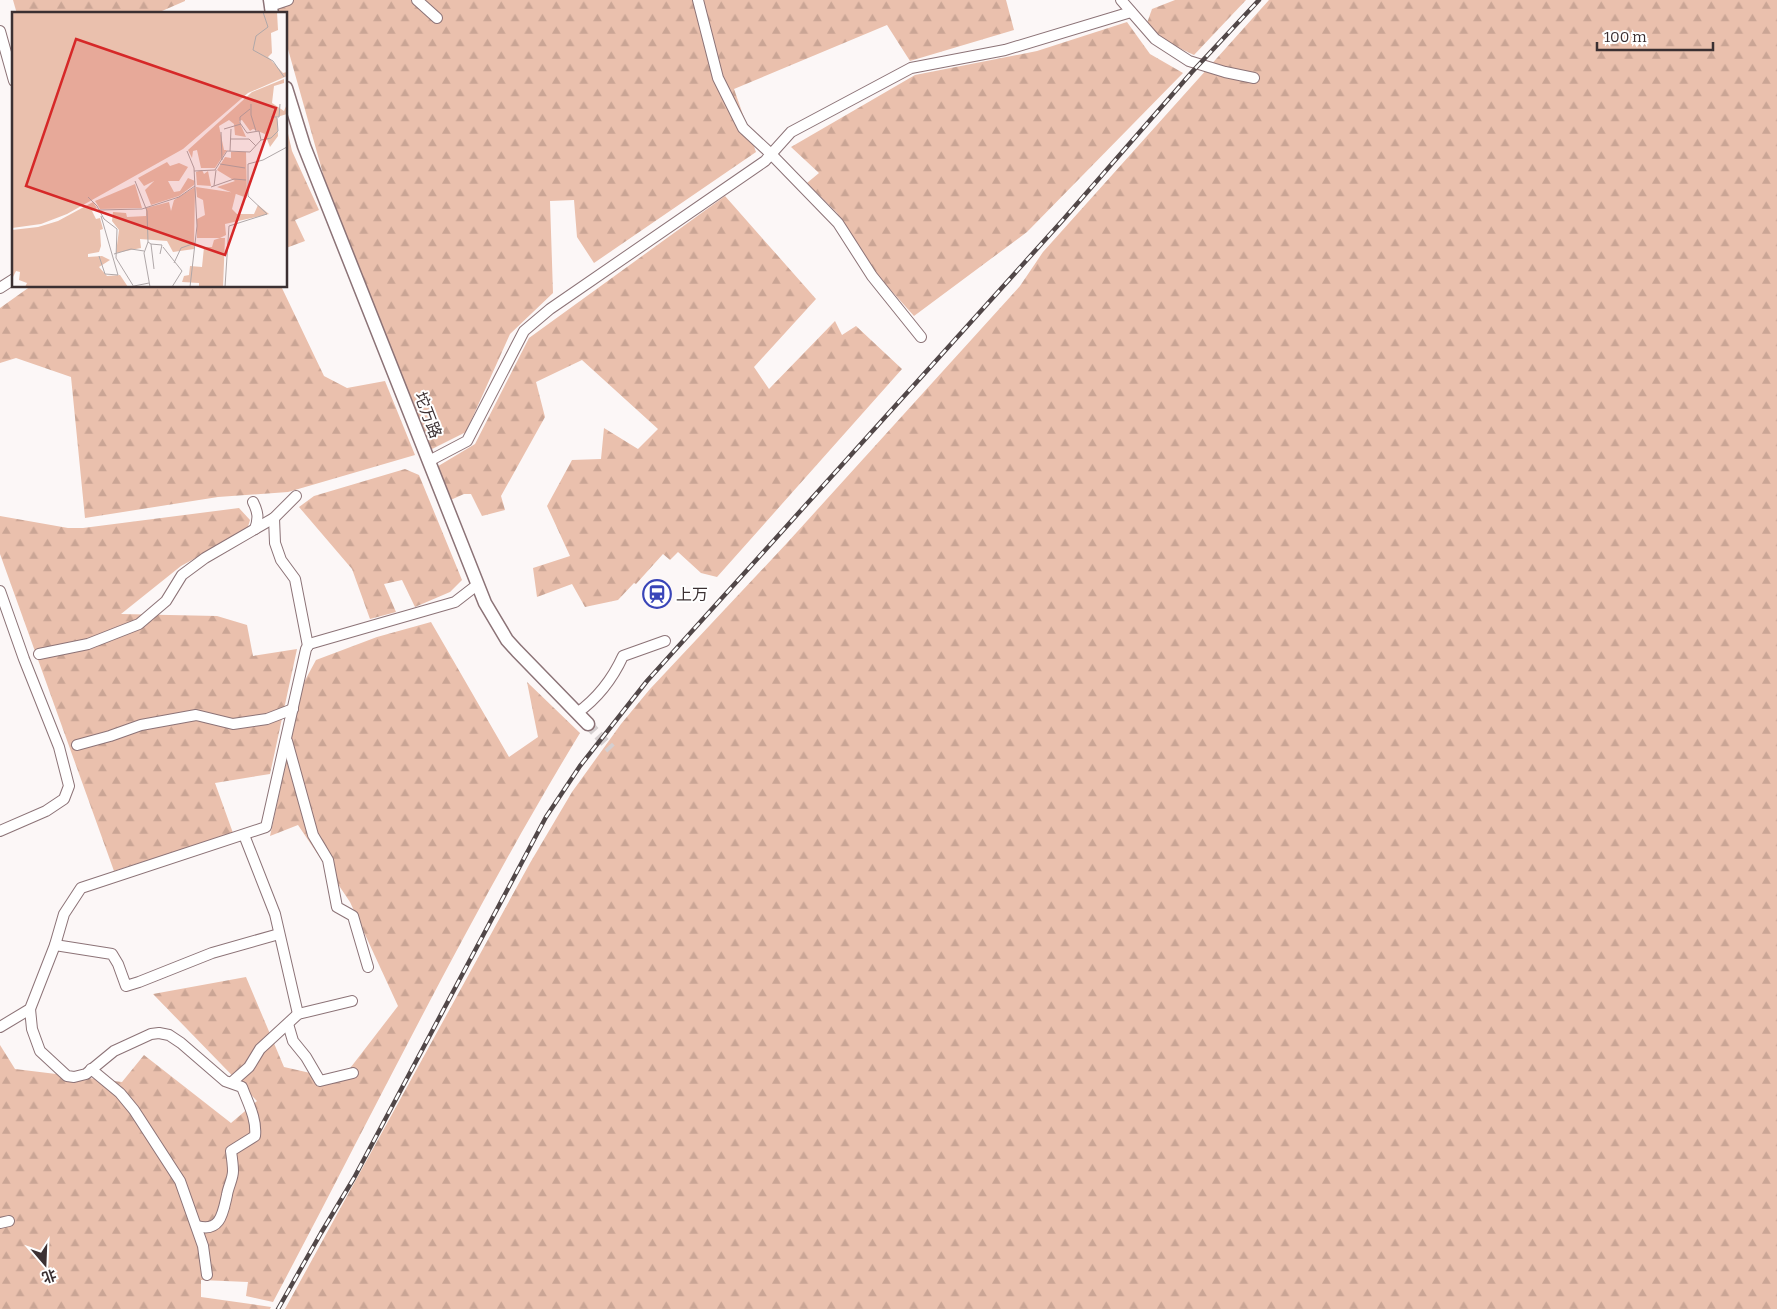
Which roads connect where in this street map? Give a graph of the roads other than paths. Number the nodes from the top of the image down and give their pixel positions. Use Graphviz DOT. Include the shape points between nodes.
graph roads {
  1 [pos="288,0"];
  2 [pos="417,0"];
  3 [pos="698,0"];
  4 [pos="1121,0"];
  5 [pos="271,7"];
  6 [pos="1131,12"];
  7 [pos="437,18"];
  8 [pos="0,31"];
  9 [pos="12,74"];
  10 [pos="1254,78"];
  11 [pos="288,94"];
  12 [pos="772,154"];
  13 [pos="12,280"];
  14 [pos="0,288"];
  15 [pos="921,337"];
  16 [pos="429,461"];
  17 [pos="296,496"];
  18 [pos="253,502"];
  19 [pos="274,518"];
  20 [pos="255,529"];
  21 [pos="477,585"];
  22 [pos="0,591"];
  23 [pos="665,641"];
  24 [pos="308,646"];
  25 [pos="39,654"];
  26 [pos="293,709"];
  27 [pos="577,713"];
  28 [pos="588,724"];
  29 [pos="286,740"];
  30 [pos="76,744"];
  31 [pos="0,831"];
  32 [pos="244,835"];
  33 [pos="279,934"];
  34 [pos="55,945"];
  35 [pos="368,966"];
  36 [pos="352,1001"];
  37 [pos="30,1009"];
  38 [pos="298,1014"];
  39 [pos="288,1024"];
  40 [pos="0,1026"];
  41 [pos="91,1069"];
  42 [pos="353,1073"];
  43 [pos="232,1082"];
  44 [pos="196,1226"];
  45 [pos="207,1275"];
  1 -- 5 [label="street"];
  2 -- 7 [label="street"];
  3 -- 12 [label="street" via="718,78 743,128"];
  4 -- 6 [label="street"];
  6 -- 10 [label="street" via="1155,39 1189,61"];
  6 -- 12 [label="street" via="1005,50 911,68 791,132"];
  8 -- 9 [label="street"];
  11 -- 16 [label="main road, 坨万路" via="304,146"];
  12 -- 15 [label="street" via="838,223 872,276"];
  12 -- 16 [label="street" via="765,162 550,309 524,331 467,441"];
  13 -- 14 [label="street"];
  16 -- 21 [label="main road, 坨万路"];
  17 -- 19 [label="street"];
  18 -- 20 [label="street" via="258,512"];
  19 -- 20 [label="street"];
  19 -- 24 [label="street" via="275,543 281,560 295,579"];
  20 -- 25 [label="street" via="182,575 166,600 139,624 88,644"];
  21 -- 24 [label="street" via="455,602"];
  21 -- 27 [label="main road, 坨万路" via="507,640"];
  22 -- 31 [label="street" via="59,747 69,786 64,799 46,811"];
  23 -- 27 [label="street" via="623,656 615,674"];
  24 -- 26 [label="street"];
  26 -- 29 [label="street"];
  26 -- 30 [label="street" via="267,719 233,724 196,715 142,725"];
  27 -- 28 [label="main road, 坨万路"];
  29 -- 32 [label="street" via="266,827"];
  29 -- 35 [label="street" via="314,835 328,860 337,907 353,916"];
  32 -- 33 [label="street" via="275,914"];
  32 -- 34 [label="street" via="81,888 64,914"];
  33 -- 34 [label="street" via="212,953 126,986 112,954"];
  33 -- 38 [label="street"];
  34 -- 37 [label="street"];
  36 -- 38 [label="street"];
  37 -- 40 [label="street"];
  37 -- 41 [label="street" via="32,1029 40,1051 67,1076 86,1074"];
  38 -- 39 [label="street"];
  39 -- 42 [label="street" via="293,1041 320,1081"];
  39 -- 43 [label="street"];
  41 -- 43 [label="street" via="114,1051 159,1033 181,1042 225,1081"];
  41 -- 44 [label="street" via="120,1093 139,1116 180,1181"];
  43 -- 44 [label="street" via="242,1087 252,1112 256,1136 231,1151 234,1173 224,1212 218,1222 204,1228"];
  44 -- 45 [label="street"];
}
